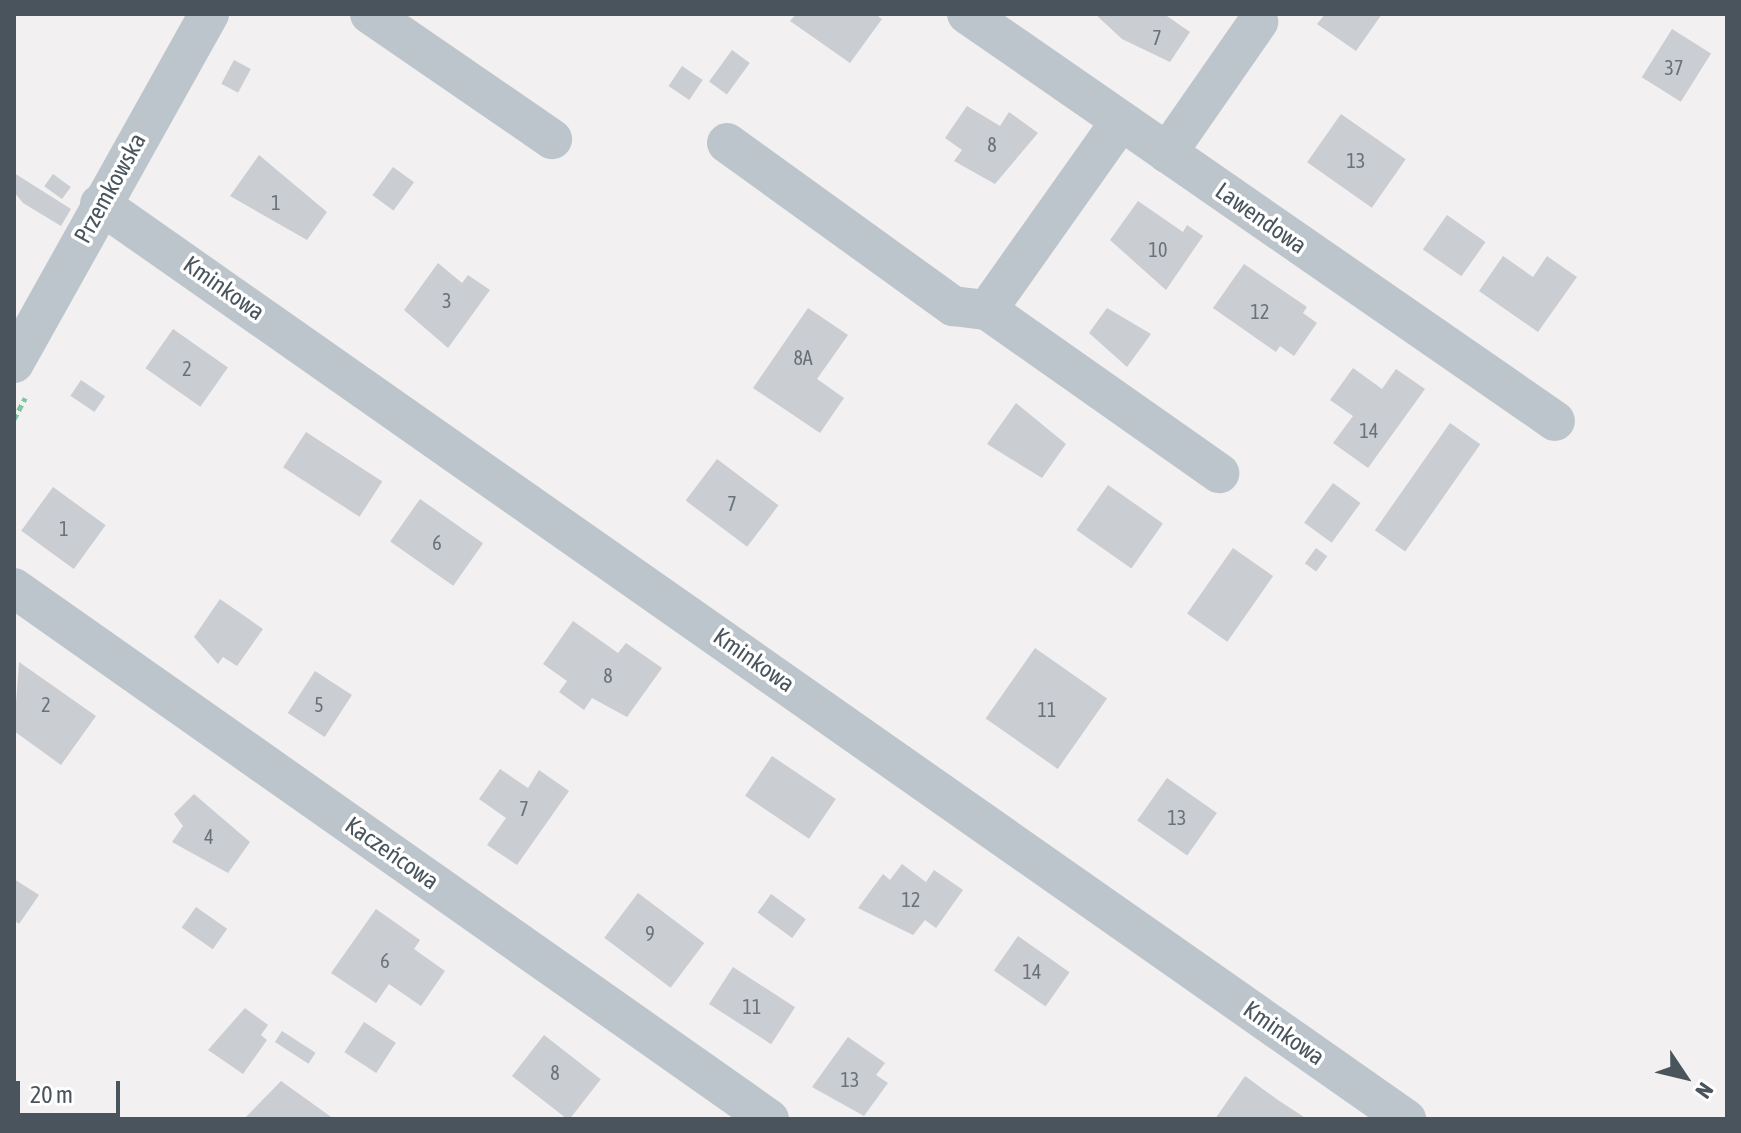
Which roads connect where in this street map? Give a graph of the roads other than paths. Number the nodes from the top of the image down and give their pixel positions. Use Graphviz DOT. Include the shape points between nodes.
graph roads {
  1 [pos="209,14"];
  2 [pos="370,14"];
  3 [pos="967,14"];
  4 [pos="1258,22"];
  5 [pos="1120,122"];
  6 [pos="552,139"];
  7 [pos="727,143"];
  8 [pos="1167,153"];
  9 [pos="100,204"];
  10 [pos="987,310"];
  11 [pos="14,363"];
  12 [pos="1555,421"];
  13 [pos="1219,473"];
  14 [pos="14,588"];
  15 [pos="769,1119"];
  16 [pos="1406,1119"];
  1 -- 9 [label="street, Przemkowska"];
  2 -- 6 [label="street"];
  3 -- 5 [label="street, Lawendowa"];
  4 -- 8 [label="street"];
  5 -- 8 [label="street, Lawendowa"];
  5 -- 10 [label="street"];
  7 -- 10 [label="street" via="953,306"];
  8 -- 12 [label="street, Lawendowa"];
  9 -- 11 [label="street, Przemkowska"];
  9 -- 16 [label="street, Kminkowa"];
  10 -- 13 [label="street"];
  14 -- 15 [label="street, Kaczeńcowa"];
}
